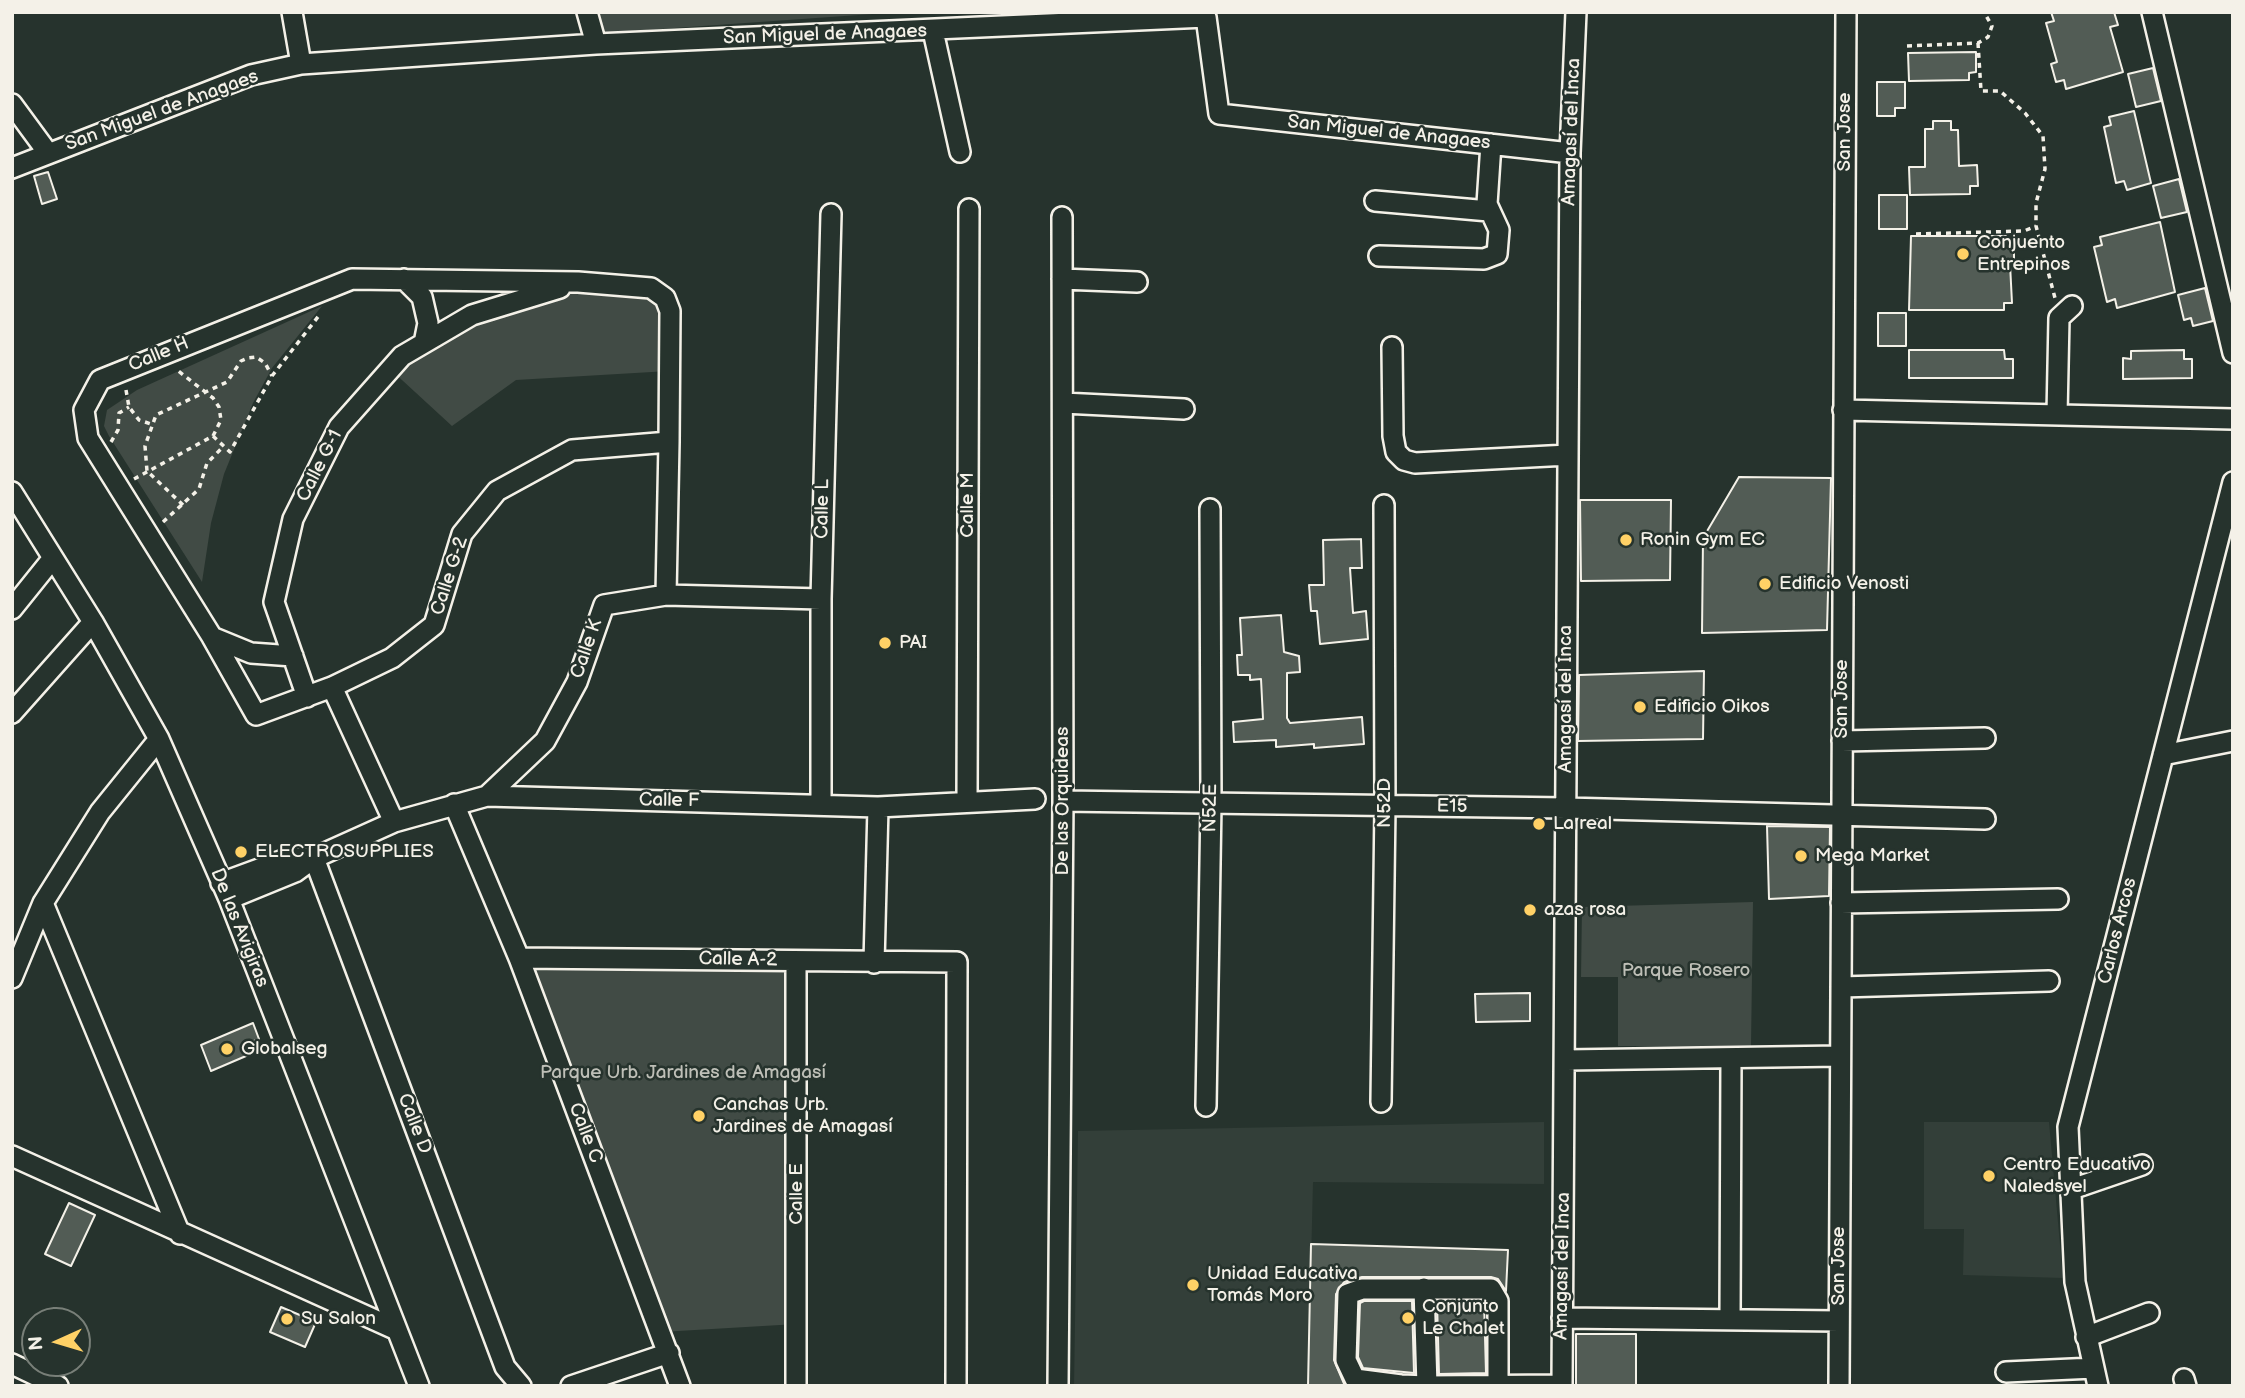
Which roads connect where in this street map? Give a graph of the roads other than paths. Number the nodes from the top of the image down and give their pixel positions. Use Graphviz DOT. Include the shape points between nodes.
graph roads {
  1 [pos="292,12"];
  2 [pos="587,12"];
  3 [pos="1576,12"];
  4 [pos="1846,12"];
  5 [pos="2152,12"];
  6 [pos="1117,17"];
  7 [pos="933,31"];
  8 [pos="596,44"];
  9 [pos="301,64"];
  10 [pos="12,104"];
  11 [pos="1491,144"];
  12 [pos="960,152"];
  13 [pos="48,153"];
  14 [pos="1570,153"];
  15 [pos="12,168"];
  16 [pos="1375,201"];
  17 [pos="969,209"];
  18 [pos="1489,211"];
  19 [pos="831,214"];
  20 [pos="1062,217"];
  21 [pos="1379,256"];
  22 [pos="404,279"];
  23 [pos="1062,279"];
  24 [pos="578,282"];
  25 [pos="1137,282"];
  26 [pos="2227,305"];
  27 [pos="2068,308"];
  28 [pos="424,343"];
  29 [pos="1392,347"];
  30 [pos="2233,353"];
  31 [pos="1063,403"];
  32 [pos="1184,409"];
  33 [pos="1843,411"];
  34 [pos="2057,415"];
  35 [pos="2233,419"];
  36 [pos="669,442"];
  37 [pos="1568,455"];
  38 [pos="2233,482"];
  39 [pos="12,492"];
  40 [pos="1384,505"];
  41 [pos="1210,509"];
  42 [pos="53,558"];
  43 [pos="666,595"];
  44 [pos="821,599"];
  45 [pos="12,609"];
  46 [pos="93,622"];
  47 [pos="212,637"];
  48 [pos="293,656"];
  49 [pos="332,687"];
  50 [pos="307,697"];
  51 [pos="12,713"];
  52 [pos="159,738"];
  53 [pos="1985,738"];
  54 [pos="1842,741"];
  55 [pos="2233,741"];
  56 [pos="2163,755"];
  57 [pos="487,796"];
  58 [pos="1035,799"];
  59 [pos="967,801"];
  60 [pos="1063,801"];
  61 [pos="1211,803"];
  62 [pos="454,804"];
  63 [pos="821,805"];
  64 [pos="1385,806"];
  65 [pos="878,807"];
  66 [pos="1566,808"];
  67 [pos="1842,814"];
  68 [pos="1985,819"];
  69 [pos="394,822"];
  70 [pos="314,858"];
  71 [pos="225,891"];
  72 [pos="2058,899"];
  73 [pos="43,903"];
  74 [pos="1841,903"];
  75 [pos="519,958"];
  76 [pos="796,961"];
  77 [pos="874,963"];
  78 [pos="12,978"];
  79 [pos="2049,981"];
  80 [pos="1841,987"];
  81 [pos="1840,1056"];
  82 [pos="1731,1058"];
  83 [pos="1566,1060"];
  84 [pos="1381,1102"];
  85 [pos="1206,1106"];
  86 [pos="12,1156"];
  87 [pos="2142,1165"];
  88 [pos="2072,1189"];
  89 [pos="180,1234"];
  90 [pos="1424,1288"];
  91 [pos="2149,1313"];
  92 [pos="1562,1318"];
  93 [pos="1730,1320"];
  94 [pos="1839,1321"];
  95 [pos="397,1330"];
  96 [pos="2086,1337"];
  97 [pos="668,1353"];
  98 [pos="12,1364"];
  99 [pos="2006,1373"];
  100 [pos="2096,1377"];
  101 [pos="1498,1385"];
  102 [pos="1562,1385"];
  103 [pos="58,1386"];
  104 [pos="419,1386"];
  105 [pos="521,1386"];
  106 [pos="571,1386"];
  107 [pos="680,1386"];
  108 [pos="796,1386"];
  109 [pos="956,1386"];
  110 [pos="1058,1386"];
  111 [pos="1427,1386"];
  112 [pos="1839,1386"];
  1 -- 9 [label="street"];
  2 -- 8 [label="street"];
  3 -- 14 [label="street, Amagasí del Inca"];
  4 -- 33 [label="street, San Jose"];
  5 -- 26 [label="street"];
  6 -- 7 [label="street, San Miguel de Anagaes"];
  6 -- 11 [label="street, San Miguel de Anagaes" via="1206,17 1219,114"];
  7 -- 8 [label="street, San Miguel de Anagaes"];
  7 -- 12 [label="street"];
  8 -- 9 [label="street, San Miguel de Anagaes"];
  9 -- 13 [label="street, San Miguel de Anagaes" via="251,75"];
  10 -- 13 [label="street"];
  11 -- 14 [label="street, San Miguel de Anagaes"];
  11 -- 18 [label="street"];
  13 -- 15 [label="street, San Miguel de Anagaes"];
  14 -- 37 [label="street, Amagasí del Inca"];
  16 -- 18 [label="street"];
  17 -- 59 [label="street, Calle M"];
  18 -- 21 [label="street" via="1499,230 1500,248 1491,258"];
  19 -- 44 [label="street, Calle L"];
  20 -- 23 [label="street, De las Orquideas"];
  22 -- 24 [label="street, Calle H"];
  22 -- 28 [label="street" via="422,296 428,323"];
  22 -- 47 [label="street, Calle H" via="352,279 100,380 87,399 83,424 96,452"];
  23 -- 25 [label="street"];
  23 -- 31 [label="street, De las Orquideas"];
  24 -- 28 [label="street, Calle G-1" via="472,315"];
  24 -- 36 [label="street, Calle H" via="651,288 665,298 670,311"];
  26 -- 30 [label="street"];
  27 -- 34 [label="street" via="2059,318"];
  28 -- 48 [label="street, Calle G-1" via="402,356 339,427 293,519 274,603"];
  29 -- 37 [label="street" via="1393,436 1396,452 1404,460"];
  31 -- 32 [label="street"];
  31 -- 60 [label="street, De las Orquideas"];
  33 -- 34 [label="street"];
  33 -- 54 [label="street, San Jose"];
  34 -- 35 [label="street"];
  36 -- 43 [label="street"];
  36 -- 49 [label="street, Calle G-2" via="572,450 498,491 462,534 433,625 392,658"];
  37 -- 66 [label="street, Amagasí del Inca"];
  38 -- 56 [label="street, Carlos Arcos"];
  39 -- 42 [label="street, De las Avigiras"];
  40 -- 64 [label="street, N52D"];
  41 -- 61 [label="street, N52E"];
  42 -- 45 [label="street"];
  42 -- 46 [label="street, De las Avigiras"];
  43 -- 44 [label="street, Calle K"];
  43 -- 57 [label="street, Calle K" via="604,605 577,682 545,741"];
  44 -- 63 [label="street, Calle L"];
  46 -- 51 [label="street"];
  46 -- 52 [label="street, De las Avigiras"];
  47 -- 48 [label="street" via="251,653"];
  47 -- 50 [label="street, Calle H" via="256,715"];
  48 -- 50 [label="street, Calle G-1"];
  49 -- 50 [label="street, Calle G-2"];
  49 -- 69 [label="street"];
  52 -- 71 [label="street, De las Avigiras"];
  52 -- 73 [label="street" via="100,812"];
  53 -- 54 [label="street"];
  54 -- 67 [label="street, San Jose"];
  55 -- 56 [label="street"];
  56 -- 88 [label="street, Carlos Arcos" via="2068,1127"];
  57 -- 62 [label="street, Calle F"];
  57 -- 63 [label="street, Calle F"];
  58 -- 59 [label="street, Calle F"];
  59 -- 65 [label="street, Calle F"];
  60 -- 61 [label="street, E15"];
  60 -- 110 [label="street, De las Orquideas"];
  61 -- 64 [label="street, E15"];
  61 -- 85 [label="street, N52E"];
  62 -- 69 [label="street, Calle F"];
  62 -- 75 [label="street, Calle C"];
  63 -- 65 [label="street, Calle F"];
  64 -- 66 [label="street, E15"];
  64 -- 84 [label="street, N52D"];
  65 -- 77 [label="street"];
  66 -- 67 [label="street, E15"];
  66 -- 83 [label="street, Amagasí del Inca"];
  67 -- 68 [label="street, E15"];
  67 -- 74 [label="street, San Jose"];
  69 -- 70 [label="street, Calle F"];
  70 -- 71 [label="street, Calle F" via="295,872"];
  70 -- 105 [label="street, Calle D" via="505,1367"];
  71 -- 95 [label="street, De las Avigiras"];
  72 -- 74 [label="street"];
  73 -- 78 [label="street"];
  73 -- 89 [label="street"];
  74 -- 80 [label="street, San Jose"];
  75 -- 76 [label="street, Calle A-2"];
  75 -- 97 [label="street, Calle C"];
  76 -- 77 [label="street, Calle A-2"];
  76 -- 108 [label="street, Calle E"];
  77 -- 109 [label="street, Calle A-2" via="957,962"];
  79 -- 80 [label="street"];
  80 -- 81 [label="street, San Jose"];
  81 -- 82 [label="street"];
  81 -- 94 [label="street, San Jose"];
  82 -- 83 [label="street"];
  82 -- 93 [label="street"];
  83 -- 92 [label="street, Amagasí del Inca"];
  86 -- 89 [label="street"];
  87 -- 88 [label="street"];
  88 -- 96 [label="street, Carlos Arcos" via="2075,1282"];
  89 -- 95 [label="street"];
  90 -- 101 [label="street" via="1491,1289 1498,1301"];
  90 -- 111 [label="street"];
  90 -- 111 [label="street" via="1362,1289 1348,1294 1345,1333 1346,1360 1355,1379"];
  91 -- 96 [label="street"];
  92 -- 93 [label="street"];
  92 -- 102 [label="street, Amagasí del Inca"];
  93 -- 94 [label="street"];
  94 -- 112 [label="street, San Jose"];
  95 -- 104 [label="street, De las Avigiras"];
  96 -- 100 [label="street, Carlos Arcos"];
  97 -- 106 [label="street"];
  97 -- 107 [label="street, Calle C"];
  98 -- 103 [label="street"];
  99 -- 100 [label="street"];
  101 -- 102 [label="street"];
  101 -- 111 [label="street"];
}
